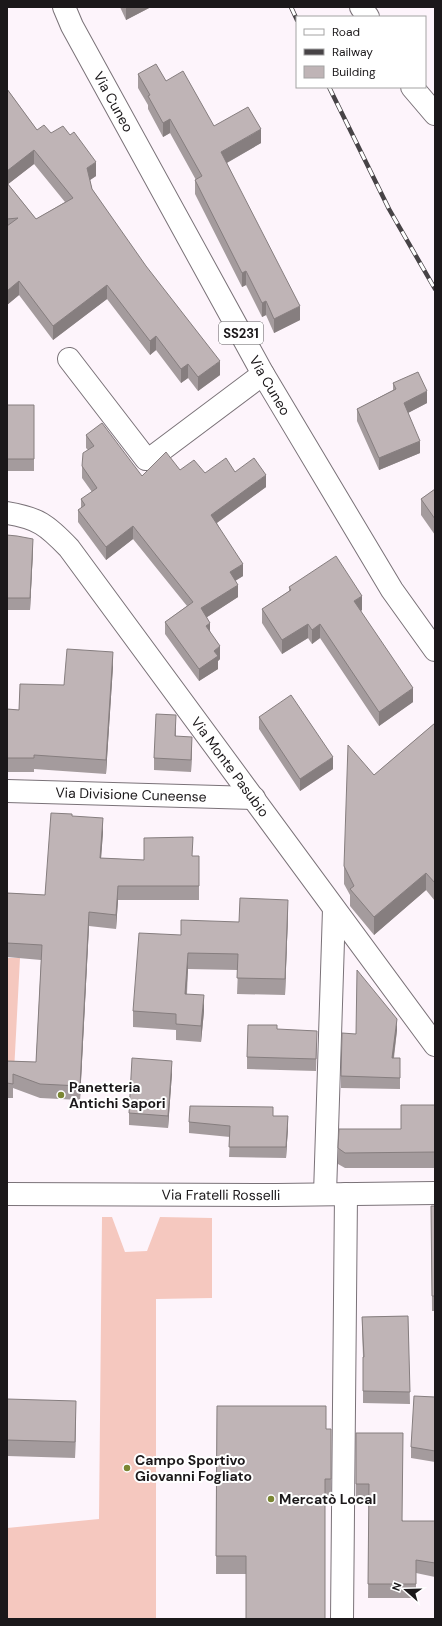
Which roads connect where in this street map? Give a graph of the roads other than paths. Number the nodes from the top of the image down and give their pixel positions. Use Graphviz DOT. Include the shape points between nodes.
graph roads {
  1 [pos="64,7"];
  2 [pos="362,7"];
  3 [pos="367,16"];
  4 [pos="413,88"];
  5 [pos="435,114"];
  6 [pos="69,359"];
  7 [pos="263,374"];
  8 [pos="7,513"];
  9 [pos="435,650"];
  10 [pos="7,791"];
  11 [pos="254,798"];
  12 [pos="334,909"];
  13 [pos="435,1045"];
  14 [pos="435,1192"];
  15 [pos="7,1194"];
  16 [pos="336,1194"];
  17 [pos="342,1619"];
  1 -- 7 [label="street, Via Cuneo / SS231"];
  2 -- 3 [label="street"];
  4 -- 5 [label="street"];
  6 -- 7 [label="street" via="146,459 151,458"];
  7 -- 9 [label="street, Via Cuneo / SS231" via="392,590"];
  8 -- 11 [label="street, Via Monte Pasubio" via="27,516 50,529 69,548"];
  10 -- 11 [label="street, Via Divisione Cuneense"];
  11 -- 12 [label="street, Via Monte Pasubio"];
  12 -- 13 [label="street, Via Monte Pasubio"];
  12 -- 16 [label="street"];
  14 -- 16 [label="street, Via Fratelli Rosselli"];
  15 -- 16 [label="street, Via Fratelli Rosselli"];
  16 -- 17 [label="street"];
}
